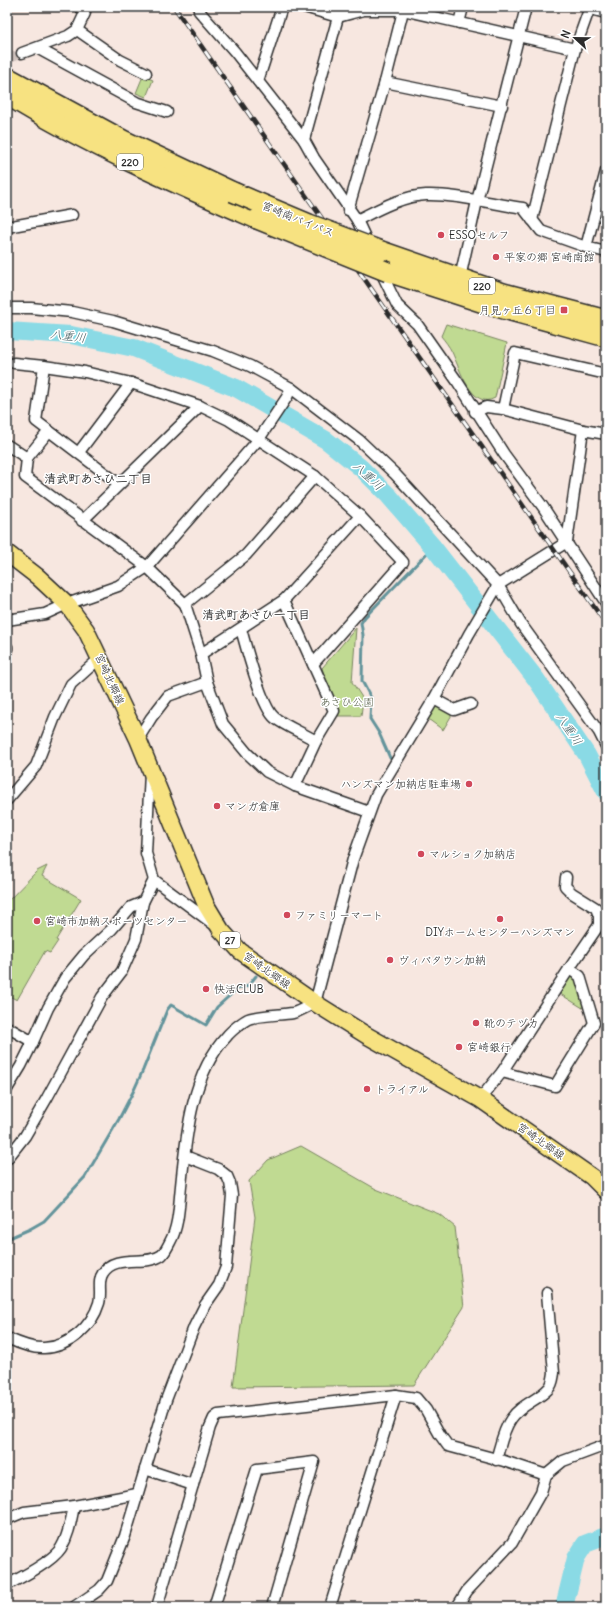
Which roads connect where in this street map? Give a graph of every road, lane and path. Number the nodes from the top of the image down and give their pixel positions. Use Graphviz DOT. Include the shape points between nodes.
graph roads {
  1 [pos="80,7"];
  2 [pos="201,7"];
  3 [pos="282,7"];
  4 [pos="304,7"];
  5 [pos="463,7"];
  6 [pos="526,7"];
  7 [pos="403,8"];
  8 [pos="590,8"];
  9 [pos="606,13"];
  10 [pos="338,17"];
  11 [pos="459,23"];
  12 [pos="77,30"];
  13 [pos="519,36"];
  14 [pos="37,48"];
  15 [pos="575,48"];
  16 [pos="22,53"];
  17 [pos="146,73"];
  18 [pos="7,77"];
  19 [pos="258,81"];
  20 [pos="385,82"];
  21 [pos="7,96"];
  22 [pos="502,106"];
  23 [pos="168,112"];
  24 [pos="304,140"];
  25 [pos="606,171"];
  26 [pos="477,201"];
  27 [pos="348,210"];
  28 [pos="72,215"];
  29 [pos="356,220"];
  30 [pos="532,220"];
  31 [pos="7,227"];
  32 [pos="586,247"];
  33 [pos="606,252"];
  34 [pos="460,278"];
  35 [pos="7,308"];
  36 [pos="606,320"];
  37 [pos="606,337"];
  38 [pos="14,363"];
  39 [pos="44,366"];
  40 [pos="606,374"];
  41 [pos="130,383"];
  42 [pos="289,392"];
  43 [pos="200,406"];
  44 [pos="503,409"];
  45 [pos="475,412"];
  46 [pos="583,430"];
  47 [pos="49,431"];
  48 [pos="606,434"];
  49 [pos="262,435"];
  50 [pos="7,445"];
  51 [pos="79,452"];
  52 [pos="27,458"];
  53 [pos="315,476"];
  54 [pos="119,484"];
  55 [pos="360,516"];
  56 [pos="82,520"];
  57 [pos="567,542"];
  58 [pos="7,553"];
  59 [pos="147,568"];
  60 [pos="495,589"];
  61 [pos="284,600"];
  62 [pos="606,603"];
  63 [pos="67,604"];
  64 [pos="185,604"];
  65 [pos="7,620"];
  66 [pos="241,629"];
  67 [pos="202,654"];
  68 [pos="100,658"];
  69 [pos="313,664"];
  70 [pos="207,682"];
  71 [pos="434,699"];
  72 [pos="471,704"];
  73 [pos="138,739"];
  74 [pos="316,741"];
  75 [pos="606,746"];
  76 [pos="150,770"];
  77 [pos="295,786"];
  78 [pos="7,800"];
  79 [pos="369,812"];
  80 [pos="566,877"];
  81 [pos="154,880"];
  82 [pos="144,902"];
  83 [pos="221,930"];
  84 [pos="569,969"];
  85 [pos="315,1003"];
  86 [pos="7,1028"];
  87 [pos="33,1042"];
  88 [pos="502,1072"];
  89 [pos="7,1088"];
  90 [pos="480,1099"];
  91 [pos="185,1156"];
  92 [pos="7,1159"];
  93 [pos="606,1191"];
  94 [pos="547,1293"];
  95 [pos="7,1338"];
  96 [pos="396,1395"];
  97 [pos="606,1445"];
  98 [pos="496,1460"];
  99 [pos="145,1469"];
  100 [pos="546,1475"];
  101 [pos="193,1485"];
  102 [pos="137,1494"];
  103 [pos="74,1506"];
  104 [pos="7,1519"];
  105 [pos="7,1584"];
  106 [pos="74,1607"];
  107 [pos="157,1607"];
  108 [pos="214,1607"];
  109 [pos="272,1607"];
  110 [pos="330,1607"];
  111 [pos="457,1607"];
  1 -- 12 [label="street" via="85,13"];
  2 -- 19 [label="street" via="199,12"];
  3 -- 19 [label="street"];
  4 -- 10 [label="street"];
  5 -- 11 [label="street"];
  6 -- 13 [label="street"];
  7 -- 10 [label="street" via="364,10"];
  7 -- 11 [label="street"];
  7 -- 20 [label="street"];
  8 -- 9 [label="street"];
  8 -- 15 [label="street"];
  10 -- 24 [label="street"];
  11 -- 13 [label="street"];
  12 -- 14 [label="street"];
  12 -- 17 [label="street" via="120,60"];
  13 -- 15 [label="street"];
  13 -- 22 [label="street"];
  14 -- 16 [label="street"];
  14 -- 23 [label="street" via="136,102"];
  15 -- 30 [label="street"];
  18 -- 34 [label="highway, 宮崎南バイパス / 220, bridge" via="122,140 234,192 309,224"];
  19 -- 24 [label="street"];
  20 -- 22 [label="street"];
  20 -- 27 [label="street"];
  21 -- 37 [label="highway, 宮崎南バイパス / 220, bridge" via="120,157 187,189 388,272 500,308"];
  22 -- 26 [label="street"];
  24 -- 27 [label="street"];
  25 -- 32 [label="street"];
  26 -- 29 [label="street" via="425,195 403,200"];
  26 -- 30 [label="street" via="523,208"];
  26 -- 34 [label="street"];
  27 -- 29 [label="street"];
  28 -- 31 [label="street"];
  29 -- 45 [label="street" via="397,305 417,324"];
  30 -- 32 [label="street" via="541,231"];
  32 -- 33 [label="street"];
  34 -- 36 [label="highway, 宮崎南バイパス / 220" via="503,293"];
  35 -- 42 [label="street" via="72,312 113,321 213,351 250,366"];
  38 -- 39 [label="street"];
  39 -- 41 [label="street" via="85,372"];
  39 -- 47 [label="street" via="36,421"];
  40 -- 44 [label="street" via="515,353"];
  41 -- 43 [label="street"];
  41 -- 51 [label="street"];
  42 -- 49 [label="street"];
  42 -- 60 [label="street" via="359,440 395,474"];
  43 -- 49 [label="street"];
  43 -- 54 [label="street"];
  44 -- 45 [label="street" via="486,407"];
  44 -- 46 [label="street"];
  45 -- 57 [label="street"];
  46 -- 48 [label="street"];
  46 -- 57 [label="street"];
  47 -- 51 [label="street"];
  47 -- 52 [label="street"];
  49 -- 53 [label="street"];
  49 -- 59 [label="street"];
  50 -- 52 [label="street"];
  51 -- 54 [label="street"];
  52 -- 56 [label="street" via="25,477"];
  53 -- 55 [label="street"];
  53 -- 64 [label="street" via="246,555"];
  54 -- 56 [label="street"];
  55 -- 61 [label="street"];
  55 -- 69 [label="street" via="404,562"];
  56 -- 59 [label="street"];
  57 -- 60 [label="street"];
  57 -- 62 [label="street"];
  58 -- 63 [label="main road, 宮崎北郷線 / 27"];
  59 -- 63 [label="street" via="118,586"];
  59 -- 64 [label="street"];
  60 -- 71 [label="street"];
  60 -- 75 [label="street" via="599,732"];
  61 -- 66 [label="street"];
  61 -- 69 [label="street"];
  63 -- 65 [label="street" via="45,614"];
  63 -- 68 [label="main road, 宮崎北郷線 / 27" via="86,630"];
  64 -- 67 [label="street"];
  66 -- 67 [label="street"];
  66 -- 74 [label="street" via="264,700 274,717"];
  67 -- 70 [label="street"];
  68 -- 73 [label="main road, 宮崎北郷線 / 27"];
  68 -- 78 [label="street" via="71,684 36,766"];
  69 -- 74 [label="street" via="334,711"];
  70 -- 73 [label="street" via="168,696"];
  70 -- 77 [label="street" via="224,724 247,753 267,772"];
  71 -- 72 [label="street" via="454,710"];
  71 -- 79 [label="street" via="376,795"];
  73 -- 76 [label="main road, 宮崎北郷線 / 27"];
  74 -- 77 [label="street"];
  76 -- 81 [label="street" via="146,853"];
  76 -- 83 [label="main road, 宮崎北郷線 / 27" via="206,905"];
  77 -- 79 [label="street"];
  79 -- 85 [label="street" via="353,859"];
  80 -- 84 [label="street" via="565,886 596,908 599,916 599,926"];
  81 -- 82 [label="street"];
  81 -- 83 [label="street"];
  82 -- 87 [label="street" via="131,907 65,978"];
  82 -- 92 [label="street" via="136,939 122,971 102,997 25,1136"];
  83 -- 85 [label="main road, 宮崎北郷線 / 27" via="240,951"];
  84 -- 88 [label="street"];
  84 -- 88 [label="street" via="580,976 594,1023 555,1086"];
  85 -- 90 [label="main road, 宮崎北郷線 / 27" via="366,1035"];
  85 -- 91 [label="street" via="295,1013 248,1019 227,1036 208,1061 194,1098"];
  86 -- 87 [label="street"];
  87 -- 89 [label="street"];
  88 -- 90 [label="street"];
  90 -- 93 [label="main road, 宮崎北郷線 / 27" via="592,1177"];
  91 -- 95 [label="street" via="178,1216 171,1240 162,1255 149,1260 120,1262 107,1268 100,1282 100,1297 95,1313 85,1328 67,1342 44,1348"];
  91 -- 99 [label="street" via="218,1169 230,1183 232,1195 226,1267 219,1285 194,1327 166,1400"];
  94 -- 98 [label="street" via="553,1381 549,1388 528,1402 511,1418"];
  96 -- 98 [label="street" via="416,1398 448,1446"];
  96 -- 101 [label="street" via="218,1415 210,1427"];
  96 -- 110 [label="street"];
  97 -- 100 [label="street" via="563,1461"];
  98 -- 100 [label="street"];
  99 -- 101 [label="street"];
  99 -- 102 [label="street"];
  100 -- 111 [label="street" via="541,1492 512,1543 467,1591"];
  101 -- 107 [label="street"];
  102 -- 103 [label="street"];
  102 -- 106 [label="street" via="125,1536 107,1581 99,1590"];
  103 -- 104 [label="street" via="24,1512"];
  103 -- 105 [label="street" via="68,1534 61,1549 42,1565"];
  108 -- 109 [label="street" via="257,1469 314,1462"];
}
